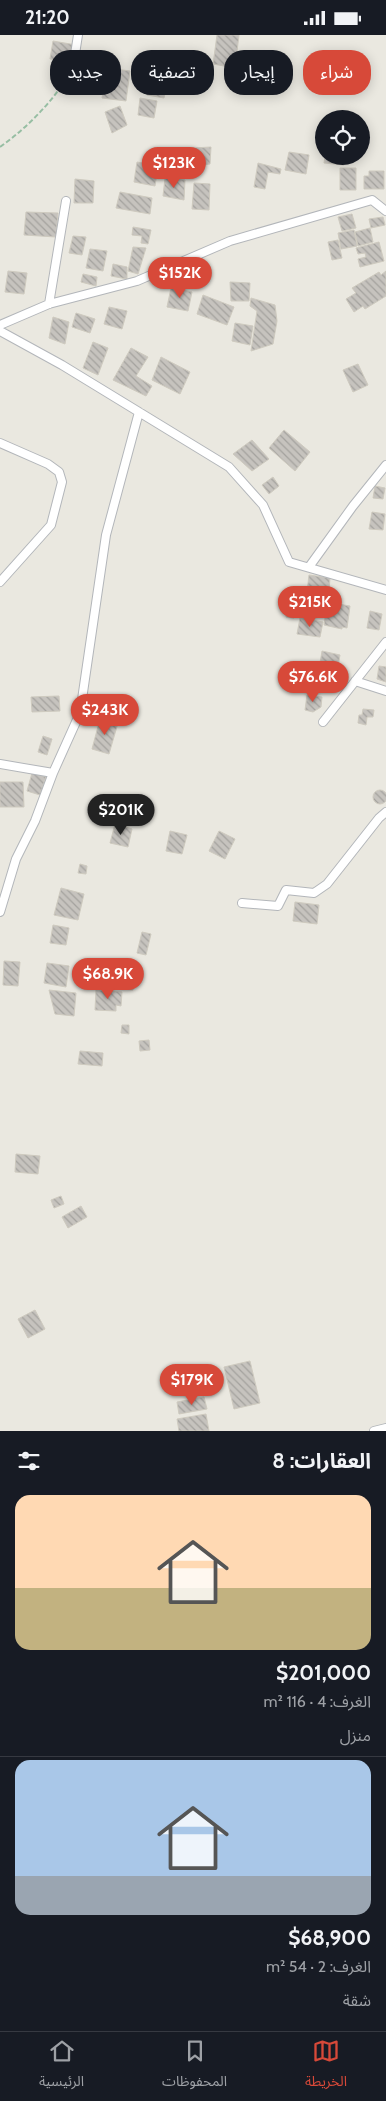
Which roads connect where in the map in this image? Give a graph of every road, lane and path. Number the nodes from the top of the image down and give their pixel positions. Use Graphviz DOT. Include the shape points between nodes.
graph roads {
  1 [pos="78,35"];
  2 [pos="76,50"];
  3 [pos="55,95"];
  4 [pos="0,147"];
  5 [pos="66,201"];
  6 [pos="386,211"];
  7 [pos="49,305"];
  8 [pos="0,325"];
  9 [pos="0,331"];
  10 [pos="140,412"];
  11 [pos="0,443"];
  12 [pos="386,465"];
  13 [pos="309,567"];
  14 [pos="0,582"];
  15 [pos="386,590"];
  16 [pos="386,642"];
  17 [pos="355,681"];
  18 [pos="386,691"];
  19 [pos="323,722"];
  20 [pos="0,764"];
  21 [pos="54,773"];
  22 [pos="386,812"];
  23 [pos="242,903"];
  24 [pos="0,912"];
  25 [pos="386,1427"];
  26 [pos="374,1431"];
  1 -- 2 [label="street"];
  3 -- 4 [label="path"];
  5 -- 7 [label="street"];
  6 -- 7 [label="street" via="372,201 230,241 137,281"];
  7 -- 8 [label="street"];
  9 -- 10 [label="street"];
  10 -- 13 [label="street" via="229,467 263,505 289,562"];
  10 -- 21 [label="street" via="106,535 80,713"];
  11 -- 14 [label="street" via="48,464 59,472 62,482 51,525"];
  12 -- 13 [label="street"];
  13 -- 15 [label="street"];
  16 -- 17 [label="street"];
  17 -- 18 [label="street"];
  17 -- 19 [label="street"];
  20 -- 21 [label="street"];
  21 -- 24 [label="street" via="16,859"];
  22 -- 23 [label="street" via="327,884 314,893 286,890 278,906"];
  25 -- 26 [label="street"];
}
